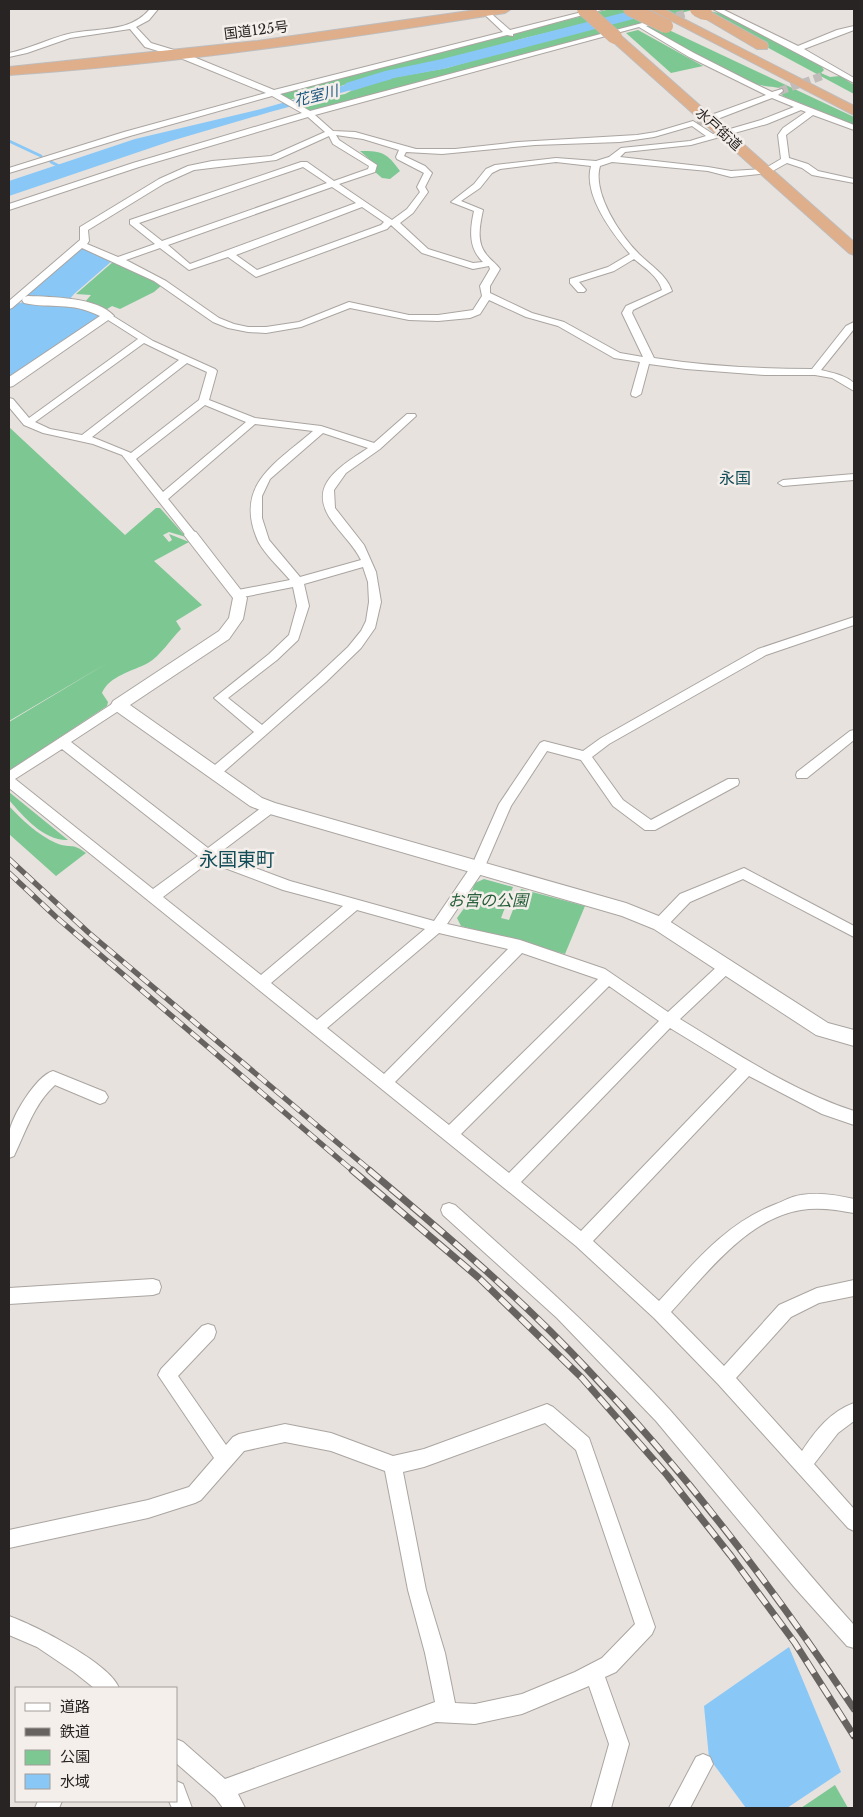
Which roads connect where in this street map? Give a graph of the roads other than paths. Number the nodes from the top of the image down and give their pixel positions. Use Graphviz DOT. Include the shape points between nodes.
graph roads {
  1 [pos="154,9"];
  2 [pos="469,9"];
  3 [pos="505,9"];
  4 [pos="584,9"];
  5 [pos="601,9"];
  6 [pos="630,9"];
  7 [pos="655,9"];
  8 [pos="486,12"];
  9 [pos="686,13"];
  10 [pos="640,25"];
  11 [pos="132,26"];
  12 [pos="854,28"];
  13 [pos="509,33"];
  14 [pos="845,39"];
  15 [pos="820,41"];
  16 [pos="798,49"];
  17 [pos="174,53"];
  18 [pos="9,55"];
  19 [pos="777,55"];
  20 [pos="149,56"];
  21 [pos="9,60"];
  22 [pos="9,66"];
  23 [pos="9,70"];
  24 [pos="802,70"];
  25 [pos="839,72"];
  26 [pos="825,74"];
  27 [pos="9,76"];
  28 [pos="854,81"];
  29 [pos="776,93"];
  30 [pos="274,94"];
  31 [pos="854,98"];
  32 [pos="854,102"];
  33 [pos="800,108"];
  34 [pos="812,112"];
  35 [pos="854,112"];
  36 [pos="307,113"];
  37 [pos="717,116"];
  38 [pos="854,128"];
  39 [pos="331,133"];
  40 [pos="718,135"];
  41 [pos="607,140"];
  42 [pos="404,148"];
  43 [pos="621,150"];
  44 [pos="536,152"];
  45 [pos="612,159"];
  46 [pos="785,159"];
  47 [pos="596,164"];
  48 [pos="9,171"];
  49 [pos="766,171"];
  50 [pos="854,181"];
  51 [pos="334,183"];
  52 [pos="362,204"];
  53 [pos="9,207"];
  54 [pos="392,222"];
  55 [pos="160,244"];
  56 [pos="80,245"];
  57 [pos="854,250"];
  58 [pos="230,254"];
  59 [pos="635,255"];
  60 [pos="118,260"];
  61 [pos="492,263"];
  62 [pos="581,290"];
  63 [pos="487,295"];
  64 [pos="28,300"];
  65 [pos="10,304"];
  66 [pos="108,316"];
  67 [pos="854,325"];
  68 [pos="144,339"];
  69 [pos="185,360"];
  70 [pos="647,361"];
  71 [pos="814,372"];
  72 [pos="9,383"];
  73 [pos="854,388"];
  74 [pos="636,394"];
  75 [pos="9,401"];
  76 [pos="204,401"];
  77 [pos="411,416"];
  78 [pos="253,421"];
  79 [pos="28,423"];
  80 [pos="321,429"];
  81 [pos="83,439"];
  82 [pos="376,447"];
  83 [pos="131,458"];
  84 [pos="854,477"];
  85 [pos="783,483"];
  86 [pos="161,498"];
  87 [pos="191,535"];
  88 [pos="366,562"];
  89 [pos="298,582"];
  90 [pos="238,594"];
  91 [pos="854,621"];
  92 [pos="119,705"];
  93 [pos="262,732"];
  94 [pos="854,734"];
  95 [pos="62,742"];
  96 [pos="585,756"];
  97 [pos="214,773"];
  98 [pos="802,775"];
  99 [pos="9,777"];
  100 [pos="9,781"];
  101 [pos="733,782"];
  102 [pos="270,808"];
  103 [pos="208,856"];
  104 [pos="478,867"];
  105 [pos="154,897"];
  106 [pos="354,905"];
  107 [pos="660,924"];
  108 [pos="437,927"];
  109 [pos="854,932"];
  110 [pos="520,946"];
  111 [pos="727,966"];
  112 [pos="608,978"];
  113 [pos="262,983"];
  114 [pos="670,1020"];
  115 [pos="317,1028"];
  116 [pos="854,1038"];
  117 [pos="748,1067"];
  118 [pos="385,1082"];
  119 [pos="100,1097"];
  120 [pos="854,1118"];
  121 [pos="450,1135"];
  122 [pos="9,1151"];
  123 [pos="510,1183"];
  124 [pos="854,1206"];
  125 [pos="449,1210"];
  126 [pos="582,1241"];
  127 [pos="153,1287"];
  128 [pos="854,1288"];
  129 [pos="9,1296"];
  130 [pos="660,1312"];
  131 [pos="208,1332"];
  132 [pos="724,1378"];
  133 [pos="854,1412"];
  134 [pos="225,1459"];
  135 [pos="803,1464"];
  136 [pos="392,1465"];
  137 [pos="854,1522"];
  138 [pos="9,1538"];
  139 [pos="9,1625"];
  140 [pos="854,1639"];
  141 [pos="594,1673"];
  142 [pos="108,1687"];
  143 [pos="447,1712"];
  144 [pos="178,1751"];
  145 [pos="703,1764"];
  146 [pos="222,1790"];
  147 [pos="234,1808"];
  148 [pos="601,1808"];
  149 [pos="679,1808"];
  1 -- 11 [label="street"];
  2 -- 17 [label="highway, 国道125号"];
  3 -- 8 [label="highway, 国道125号"];
  4 -- 40 [label="highway, 水戸街道, bridge"];
  5 -- 13 [label="street"];
  6 -- 9 [label="highway, bridge"];
  7 -- 9 [label="highway"];
  8 -- 13 [label="street"];
  8 -- 17 [label="highway, 国道125号" via="271,44"];
  9 -- 10 [label="street"];
  9 -- 16 [label="street"];
  9 -- 19 [label="highway"];
  9 -- 32 [label="highway"];
  9 -- 35 [label="highway"];
  10 -- 29 [label="street" via="705,62"];
  10 -- 36 [label="street"];
  11 -- 17 [label="street" via="142,40"];
  11 -- 18 [label="street" via="118,31 69,36"];
  12 -- 15 [label="street"];
  13 -- 30 [label="street"];
  14 -- 15 [label="street" via="830,43"];
  15 -- 16 [label="street"];
  16 -- 25 [label="street"];
  17 -- 20 [label="highway, 国道125号"];
  17 -- 30 [label="street"];
  20 -- 21 [label="highway" via="127,51"];
  20 -- 22 [label="highway, 国道125号"];
  20 -- 23 [label="highway, 国道125号"];
  20 -- 27 [label="highway" via="127,66"];
  24 -- 31 [label="highway"];
  25 -- 26 [label="street"];
  25 -- 28 [label="street"];
  29 -- 33 [label="street"];
  29 -- 37 [label="street"];
  30 -- 36 [label="street"];
  30 -- 48 [label="street" via="127,134"];
  33 -- 34 [label="street"];
  33 -- 40 [label="street"];
  34 -- 38 [label="street"];
  34 -- 46 [label="street" via="782,135"];
  36 -- 39 [label="street"];
  36 -- 53 [label="street"];
  39 -- 42 [label="street" via="372,137"];
  39 -- 51 [label="street" via="336,142 373,165 372,170"];
  39 -- 56 [label="street" via="274,158 192,168 163,180 83,229 85,241"];
  40 -- 41 [label="street" via="695,122 653,135"];
  40 -- 43 [label="street" via="691,143"];
  40 -- 49 [label="highway, 水戸街道"];
  41 -- 43 [label="street"];
  41 -- 44 [label="street"];
  42 -- 44 [label="street"];
  42 -- 54 [label="street" via="400,157 428,173 421,187 424,192 410,211"];
  43 -- 45 [label="street"];
  44 -- 47 [label="street"];
  44 -- 61 [label="street" via="489,171 477,186 455,202 479,210 474,233 482,255"];
  45 -- 47 [label="street"];
  45 -- 49 [label="street" via="731,174"];
  46 -- 49 [label="street"];
  46 -- 50 [label="street" via="815,173"];
  47 -- 59 [label="street" via="594,190 612,224"];
  49 -- 57 [label="highway, 水戸街道"];
  51 -- 52 [label="street"];
  51 -- 55 [label="street"];
  51 -- 55 [label="street" via="304,164 133,222"];
  52 -- 54 [label="street"];
  52 -- 58 [label="street"];
  54 -- 58 [label="street" via="256,274"];
  54 -- 61 [label="street" via="425,251 472,266"];
  55 -- 58 [label="street" via="189,267"];
  55 -- 60 [label="street"];
  56 -- 60 [label="street"];
  56 -- 65 [label="street"];
  59 -- 62 [label="street" via="611,269 574,280"];
  59 -- 70 [label="street" via="656,273 667,291 629,308 627,312"];
  60 -- 63 [label="street" via="169,286 218,321 252,330 304,324 349,305 386,316 422,320 470,316 477,312"];
  61 -- 63 [label="street" via="495,269 485,286"];
  63 -- 70 [label="street" via="529,315 561,324 617,356"];
  64 -- 65 [label="street"];
  64 -- 66 [label="street" via="79,302"];
  66 -- 68 [label="street"];
  66 -- 72 [label="street"];
  67 -- 71 [label="street"];
  68 -- 69 [label="street"];
  68 -- 79 [label="street"];
  69 -- 76 [label="street" via="212,371"];
  69 -- 81 [label="street"];
  70 -- 71 [label="street" via="765,372"];
  70 -- 74 [label="street"];
  71 -- 73 [label="street" via="836,376"];
  75 -- 79 [label="street"];
  76 -- 78 [label="street"];
  76 -- 83 [label="street"];
  77 -- 82 [label="street"];
  78 -- 80 [label="street"];
  78 -- 86 [label="street"];
  79 -- 81 [label="street"];
  80 -- 82 [label="street"];
  80 -- 89 [label="street" via="265,478 257,496 257,518 264,541"];
  81 -- 83 [label="street" via="115,447"];
  82 -- 88 [label="street" via="345,467 333,480 326,496 331,514 359,546"];
  83 -- 86 [label="street"];
  84 -- 85 [label="street"];
  86 -- 87 [label="street"];
  87 -- 90 [label="street"];
  88 -- 89 [label="street"];
  88 -- 93 [label="street" via="374,580 375,603 372,621 364,636 306,696"];
  89 -- 90 [label="street"];
  89 -- 93 [label="street" via="303,606 294,637 220,698"];
  90 -- 92 [label="street" via="236,619 224,635"];
  91 -- 96 [label="street" via="762,652 613,736"];
  92 -- 95 [label="street"];
  92 -- 97 [label="street"];
  93 -- 97 [label="street"];
  94 -- 98 [label="street"];
  95 -- 99 [label="street"];
  95 -- 103 [label="street"];
  96 -- 101 [label="street" via="618,804 650,826"];
  96 -- 104 [label="street" via="544,746 505,804"];
  97 -- 102 [label="street"];
  100 -- 105 [label="street"];
  102 -- 103 [label="street"];
  102 -- 104 [label="street"];
  103 -- 105 [label="street"];
  103 -- 106 [label="street" via="288,886"];
  104 -- 107 [label="street" via="626,910"];
  104 -- 108 [label="street"];
  105 -- 113 [label="street"];
  106 -- 108 [label="street"];
  106 -- 113 [label="street"];
  107 -- 109 [label="street" via="685,898 744,873"];
  107 -- 111 [label="street"];
  108 -- 110 [label="street"];
  108 -- 115 [label="street"];
  110 -- 112 [label="street" via="600,972"];
  110 -- 118 [label="street"];
  111 -- 114 [label="street"];
  111 -- 116 [label="street" via="823,1029"];
  112 -- 114 [label="street"];
  112 -- 121 [label="street"];
  113 -- 115 [label="street"];
  114 -- 117 [label="street"];
  114 -- 123 [label="street"];
  115 -- 118 [label="street"];
  117 -- 120 [label="street" via="827,1109"];
  117 -- 126 [label="street"];
  118 -- 121 [label="street"];
  119 -- 122 [label="street" via="53,1077 42,1086"];
  121 -- 123 [label="street"];
  123 -- 126 [label="street"];
  124 -- 130 [label="street" via="804,1202 777,1210 744,1227"];
  125 -- 140 [label="street" via="563,1312 662,1415"];
  126 -- 130 [label="street"];
  127 -- 129 [label="street"];
  128 -- 132 [label="street" via="817,1296 785,1311"];
  130 -- 132 [label="street"];
  131 -- 134 [label="street" via="167,1374"];
  132 -- 135 [label="street"];
  133 -- 135 [label="street" via="846,1414 833,1427"];
  134 -- 136 [label="street" via="239,1443 285,1433 331,1442"];
  134 -- 138 [label="street" via="195,1494 148,1509"];
  135 -- 137 [label="street"];
  136 -- 141 [label="street" via="424,1458 547,1413 583,1444 645,1627 609,1665"];
  136 -- 143 [label="street" via="417,1590"];
  139 -- 142 [label="street" via="44,1640 81,1664"];
  141 -- 143 [label="street" via="522,1704 475,1714"];
  141 -- 148 [label="street" via="619,1744"];
  143 -- 146 [label="street" via="436,1712"];
  144 -- 146 [label="street"];
  145 -- 149 [label="street"];
  146 -- 147 [label="street"];
}
